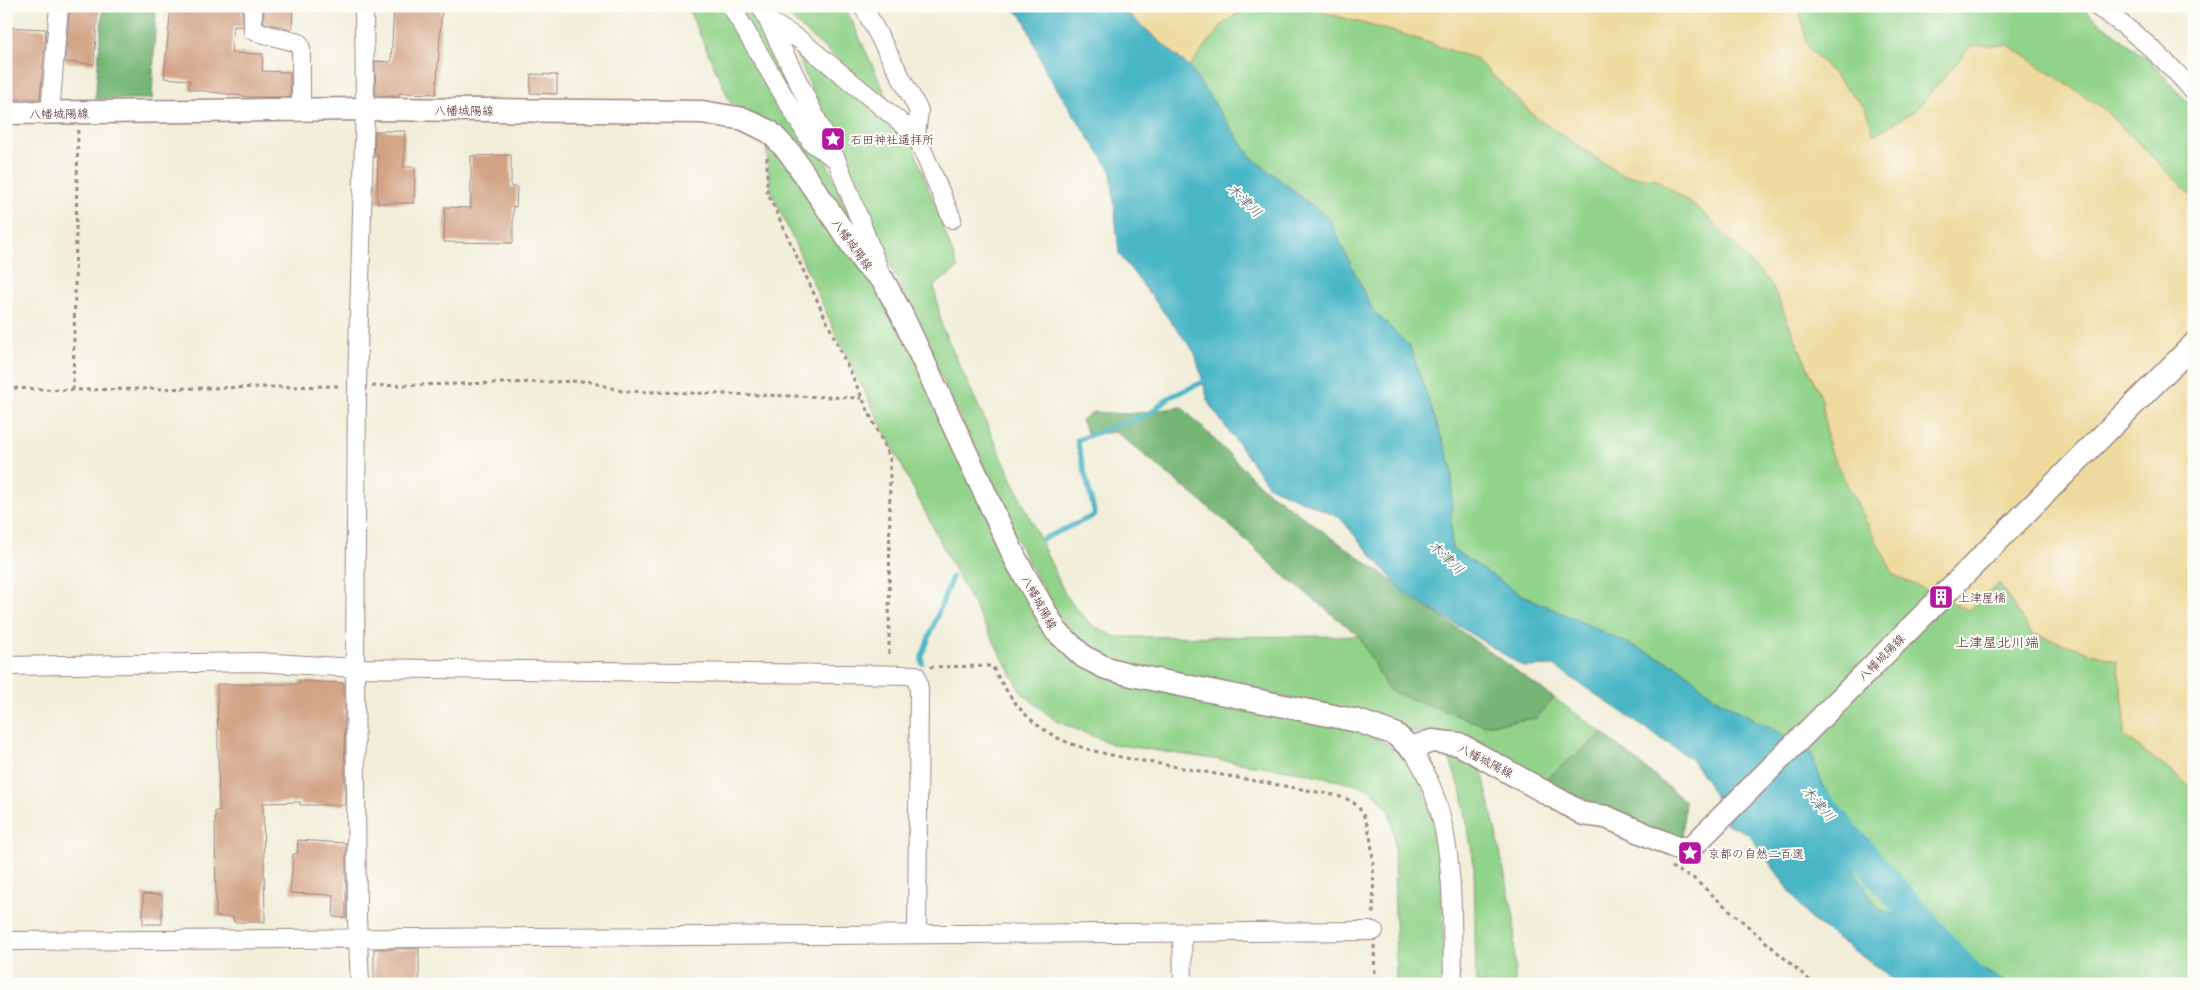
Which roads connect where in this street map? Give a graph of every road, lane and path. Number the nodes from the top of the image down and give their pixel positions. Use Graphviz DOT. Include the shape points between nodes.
graph roads {
  1 [pos="59,6"];
  2 [pos="253,6"];
  3 [pos="364,6"];
  4 [pos="730,6"];
  5 [pos="863,6"];
  6 [pos="2096,6"];
  7 [pos="765,13"];
  8 [pos="2194,92"];
  9 [pos="364,109"];
  10 [pos="301,110"];
  11 [pos="6,113"];
  12 [pos="50,113"];
  13 [pos="78,113"];
  14 [pos="760,127"];
  15 [pos="916,135"];
  16 [pos="836,161"];
  17 [pos="952,218"];
  18 [pos="883,280"];
  19 [pos="2194,344"];
  20 [pos="357,386"];
  21 [pos="6,388"];
  22 [pos="73,390"];
  23 [pos="862,398"];
  24 [pos="888,654"];
  25 [pos="6,666"];
  26 [pos="355,668"];
  27 [pos="916,675"];
  28 [pos="1411,748"];
  29 [pos="1667,865"];
  30 [pos="1374,931"];
  31 [pos="1182,933"];
  32 [pos="917,934"];
  33 [pos="360,940"];
  34 [pos="6,941"];
  35 [pos="360,984"];
  36 [pos="1183,984"];
  37 [pos="1375,984"];
  38 [pos="1453,984"];
  39 [pos="1814,984"];
  1 -- 12 [label="street"];
  2 -- 10 [label="street" via="253,31 299,44 302,48"];
  3 -- 9 [label="street"];
  4 -- 16 [label="street" via="811,142"];
  5 -- 15 [label="street" via="919,111"];
  6 -- 8 [label="street" via="2135,36"];
  7 -- 15 [label="street"];
  7 -- 16 [label="street"];
  9 -- 10 [label="main road, 八幡城陽線"];
  9 -- 14 [label="main road, 八幡城陽線" via="702,112 744,119"];
  9 -- 20 [label="street"];
  10 -- 13 [label="main road, 八幡城陽線"];
  11 -- 12 [label="main road, 八幡城陽線"];
  12 -- 13 [label="main road, 八幡城陽線"];
  13 -- 22 [label="path"];
  14 -- 18 [label="main road, 八幡城陽線" via="770,132 790,153 865,264"];
  14 -- 23 [label="path" via="767,159 767,192"];
  15 -- 17 [label="street"];
  16 -- 18 [label="street"];
  18 -- 28 [label="main road, 八幡城陽線" via="1016,560 1056,631 1084,657 1106,668 1132,675 1358,720 1395,734"];
  19 -- 28 [label="main road, 八幡城陽線" via="1691,848 1677,848 1606,817 1584,814 1459,744 1432,741"];
  20 -- 22 [label="path"];
  20 -- 23 [label="path" via="587,381 622,391"];
  20 -- 26 [label="street"];
  21 -- 22 [label="path"];
  23 -- 24 [label="path" via="890,458"];
  25 -- 26 [label="street" via="257,662"];
  26 -- 27 [label="street"];
  26 -- 33 [label="street" via="357,918"];
  27 -- 30 [label="path" via="927,668 992,666 1012,702 1056,737 1128,759 1334,794 1355,803 1365,818 1372,847"];
  27 -- 32 [label="street" via="919,689"];
  28 -- 38 [label="street" via="1426,769 1445,827"];
  29 -- 39 [label="path" via="1692,878"];
  30 -- 31 [label="street"];
  30 -- 37 [label="path"];
  31 -- 32 [label="street"];
  31 -- 36 [label="street"];
  32 -- 33 [label="street"];
  33 -- 34 [label="street"];
  33 -- 35 [label="street"];
}
